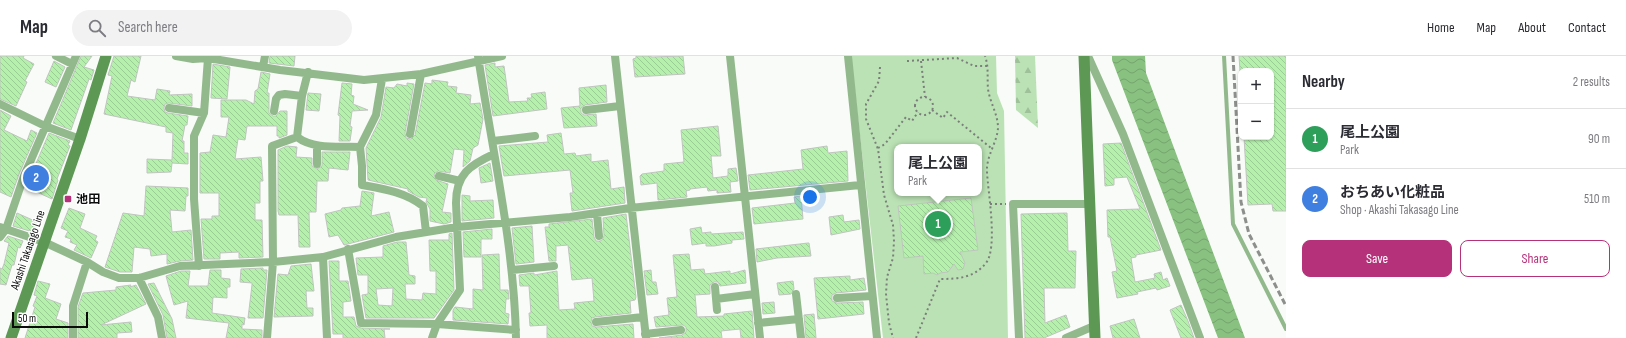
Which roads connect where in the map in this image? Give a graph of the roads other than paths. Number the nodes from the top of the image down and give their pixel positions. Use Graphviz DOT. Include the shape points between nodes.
graph roads {
  1 [pos="56,56"];
  2 [pos="76,56"];
  3 [pos="106,56"];
  4 [pos="176,56"];
  5 [pos="265,56"];
  6 [pos="502,56"];
  7 [pos="615,56"];
  8 [pos="730,56"];
  9 [pos="848,56"];
  10 [pos="1084,56"];
  11 [pos="1088,56"];
  12 [pos="1224,56"];
  13 [pos="207,57"];
  14 [pos="478,58"];
  15 [pos="72,64"];
  16 [pos="263,67"];
  17 [pos="308,72"];
  18 [pos="421,74"];
  19 [pos="382,79"];
  20 [pos="302,96"];
  21 [pos="0,104"];
  22 [pos="620,106"];
  23 [pos="169,108"];
  24 [pos="586,110"];
  25 [pos="274,111"];
  26 [pos="204,113"];
  27 [pos="46,126"];
  28 [pos="410,134"];
  29 [pos="535,136"];
  30 [pos="297,137"];
  31 [pos="80,139"];
  32 [pos="495,141"];
  33 [pos="317,146"];
  34 [pos="360,147"];
  35 [pos="494,154"];
  36 [pos="317,164"];
  37 [pos="439,176"];
  38 [pos="460,181"];
  39 [pos="860,185"];
  40 [pos="744,196"];
  41 [pos="1088,204"];
  42 [pos="630,208"];
  43 [pos="597,214"];
  44 [pos="506,222"];
  45 [pos="457,227"];
  46 [pos="3,228"];
  47 [pos="426,232"];
  48 [pos="599,236"];
  49 [pos="0,237"];
  50 [pos="44,242"];
  51 [pos="348,249"];
  52 [pos="323,257"];
  53 [pos="87,262"];
  54 [pos="273,262"];
  55 [pos="199,266"];
  56 [pos="554,266"];
  57 [pos="512,270"];
  58 [pos="140,278"];
  59 [pos="715,287"];
  60 [pos="755,294"];
  61 [pos="796,294"];
  62 [pos="872,296"];
  63 [pos="837,298"];
  64 [pos="716,299"];
  65 [pos="717,310"];
  66 [pos="643,317"];
  67 [pos="799,319"];
  68 [pos="596,322"];
  69 [pos="758,323"];
  70 [pos="437,324"];
  71 [pos="1094,326"];
  72 [pos="1286,328"];
  73 [pos="682,330"];
  74 [pos="516,334"];
  75 [pos="646,336"];
  76 [pos="11,338"];
  77 [pos="74,338"];
  78 [pos="162,338"];
  79 [pos="267,338"];
  80 [pos="327,338"];
  81 [pos="432,338"];
  82 [pos="760,338"];
  83 [pos="801,338"];
  84 [pos="877,338"];
  85 [pos="1019,338"];
  86 [pos="1066,338"];
  87 [pos="1095,338"];
  88 [pos="1200,338"];
  1 -- 15 [label="street"];
  2 -- 15 [label="street"];
  3 -- 31 [label="main road, Akashi Takasago Line"];
  4 -- 13 [label="street" via="193,59"];
  5 -- 16 [label="street"];
  6 -- 14 [label="street"];
  7 -- 22 [label="street"];
  8 -- 40 [label="street"];
  9 -- 39 [label="street"];
  10 -- 41 [label="main road"];
  11 -- 88 [label="street" via="1123,134"];
  12 -- 72 [label="lane" via="1233,224"];
  13 -- 16 [label="street"];
  13 -- 26 [label="street"];
  14 -- 18 [label="street"];
  14 -- 32 [label="street"];
  15 -- 27 [label="street"];
  16 -- 17 [label="street"];
  17 -- 19 [label="street" via="364,80"];
  17 -- 20 [label="street"];
  18 -- 19 [label="street"];
  18 -- 28 [label="street"];
  19 -- 34 [label="street" via="376,115"];
  20 -- 25 [label="street" via="279,95"];
  20 -- 30 [label="street"];
  21 -- 27 [label="street"];
  22 -- 24 [label="street"];
  22 -- 42 [label="street"];
  23 -- 26 [label="street"];
  26 -- 55 [label="street" via="194,136 193,151"];
  27 -- 31 [label="street"];
  27 -- 46 [label="street"];
  29 -- 32 [label="street"];
  30 -- 33 [label="street" via="304,143"];
  30 -- 54 [label="street" via="272,146"];
  31 -- 50 [label="main road, Akashi Takasago Line"];
  32 -- 35 [label="street"];
  33 -- 34 [label="street"];
  33 -- 36 [label="street"];
  34 -- 47 [label="street" via="362,185 399,192 419,203 423,206"];
  35 -- 38 [label="street" via="471,166"];
  35 -- 44 [label="street"];
  37 -- 38 [label="street"];
  38 -- 45 [label="street" via="456,193"];
  39 -- 40 [label="street"];
  39 -- 62 [label="street"];
  40 -- 42 [label="street"];
  40 -- 60 [label="street"];
  41 -- 71 [label="main road"];
  41 -- 85 [label="street" via="1013,204"];
  42 -- 43 [label="street"];
  42 -- 66 [label="street"];
  43 -- 44 [label="street"];
  43 -- 48 [label="street"];
  44 -- 45 [label="street"];
  44 -- 57 [label="street"];
  45 -- 47 [label="street"];
  45 -- 70 [label="street" via="460,290"];
  46 -- 49 [label="street"];
  46 -- 50 [label="street"];
  47 -- 51 [label="street"];
  50 -- 53 [label="street"];
  50 -- 76 [label="main road, Akashi Takasago Line"];
  51 -- 52 [label="street"];
  51 -- 70 [label="street" via="361,323"];
  52 -- 54 [label="street"];
  52 -- 80 [label="street"];
  53 -- 58 [label="street" via="119,278"];
  53 -- 77 [label="street" via="73,306"];
  54 -- 55 [label="street"];
  54 -- 79 [label="street"];
  55 -- 58 [label="street" via="180,266"];
  56 -- 57 [label="street"];
  57 -- 74 [label="street"];
  58 -- 78 [label="street" via="158,317"];
  59 -- 64 [label="street"];
  60 -- 64 [label="street"];
  60 -- 69 [label="street"];
  61 -- 67 [label="street"];
  62 -- 63 [label="street"];
  62 -- 84 [label="street"];
  64 -- 65 [label="street"];
  66 -- 68 [label="street"];
  66 -- 75 [label="street"];
  67 -- 69 [label="street"];
  67 -- 83 [label="street"];
  69 -- 82 [label="street"];
  70 -- 74 [label="street"];
  70 -- 81 [label="street"];
  71 -- 86 [label="street"];
  71 -- 87 [label="main road"];
  73 -- 75 [label="street"];
}
